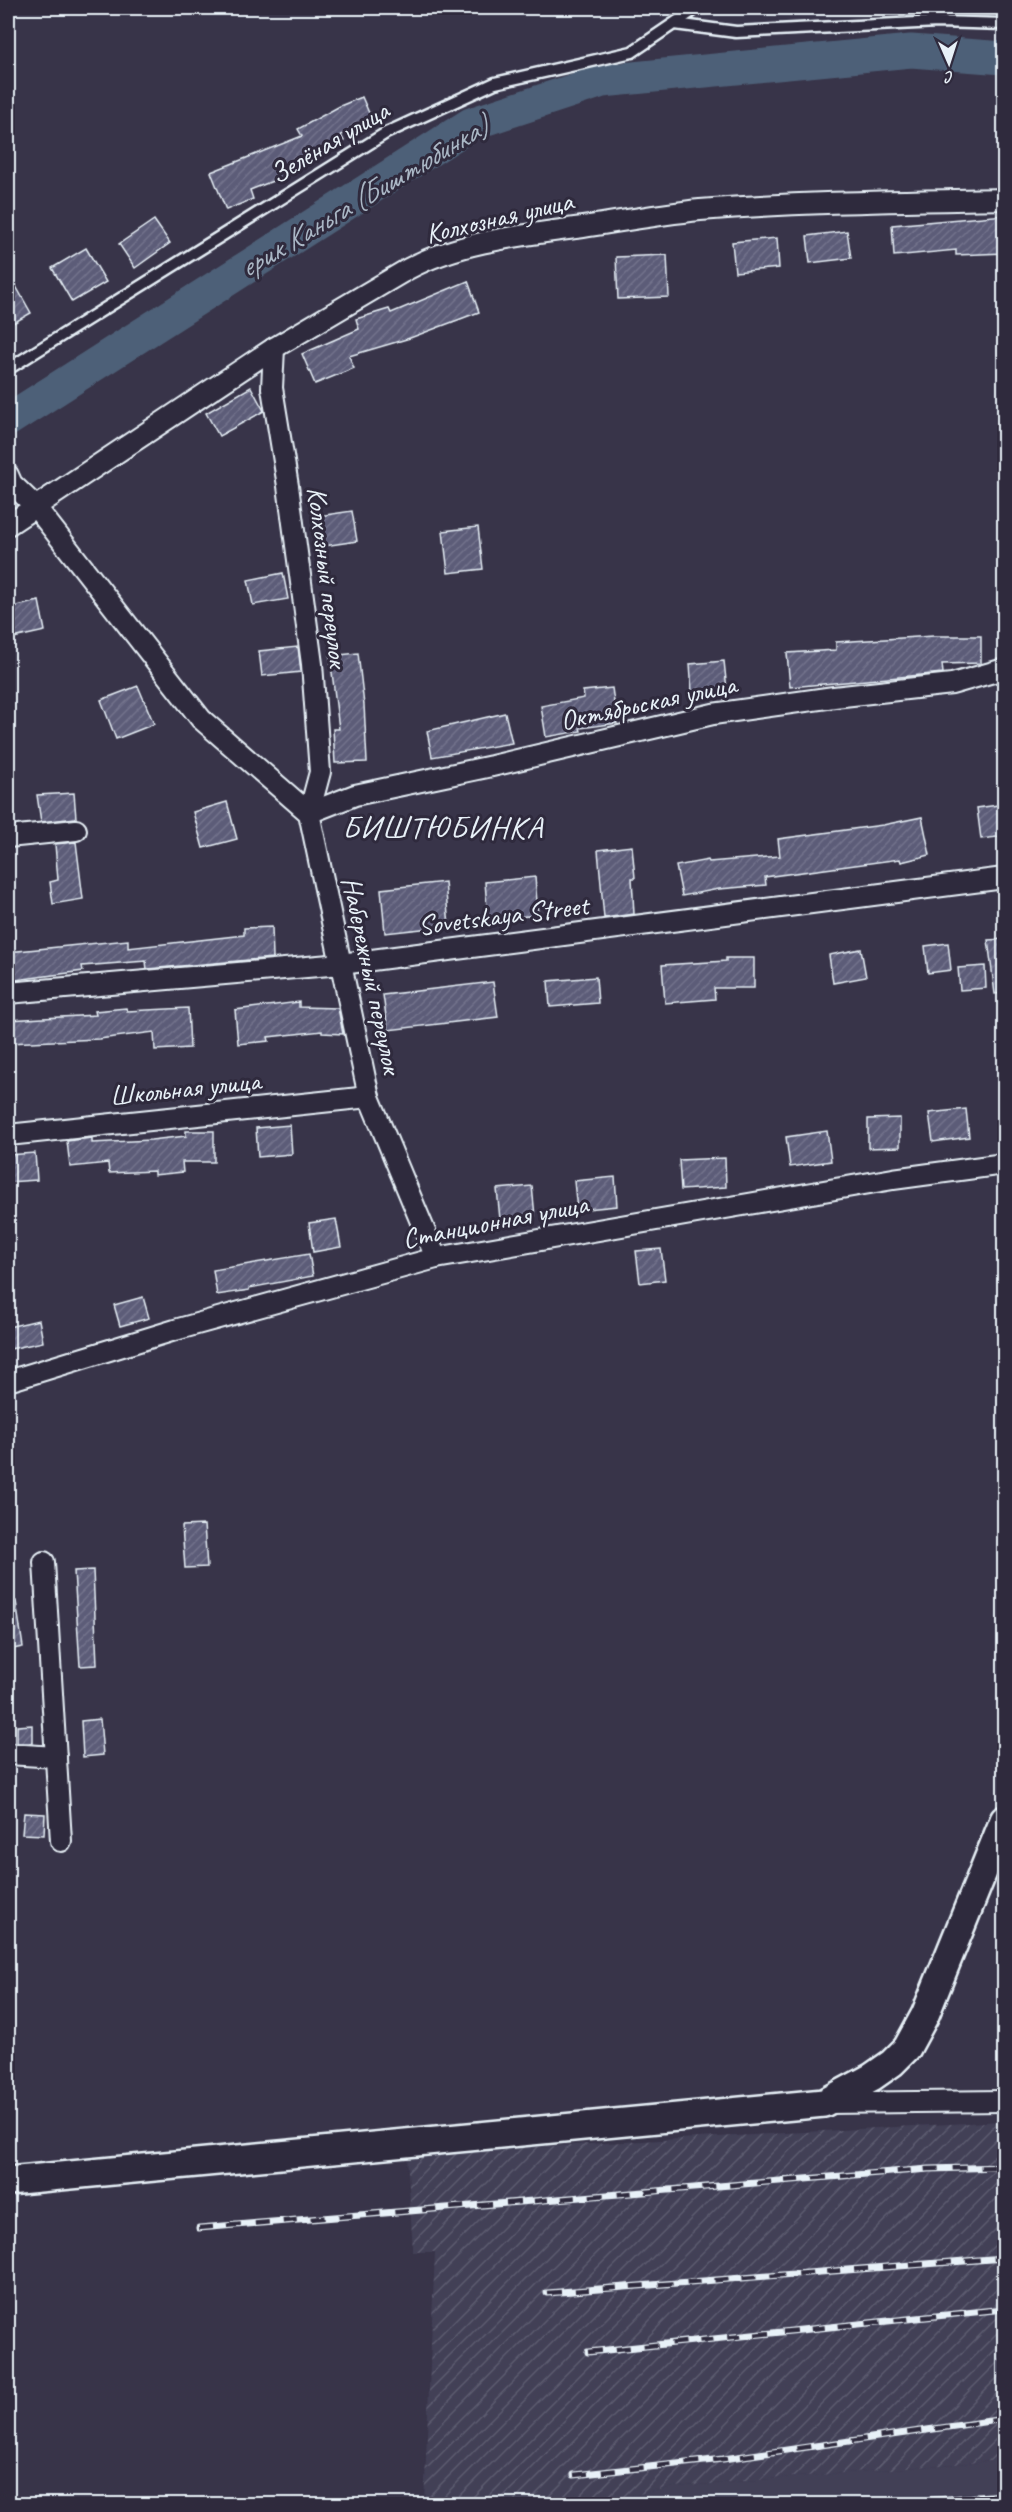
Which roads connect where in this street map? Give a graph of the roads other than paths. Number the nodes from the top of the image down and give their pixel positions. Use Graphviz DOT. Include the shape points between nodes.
graph roads {
  1 [pos="697,8"];
  2 [pos="675,24"];
  3 [pos="1005,24"];
  4 [pos="1005,199"];
  5 [pos="274,348"];
  6 [pos="8,369"];
  7 [pos="10,479"];
  8 [pos="35,506"];
  9 [pos="8,525"];
  10 [pos="1005,669"];
  11 [pos="309,813"];
  12 [pos="76,830"];
  13 [pos="8,837"];
  14 [pos="1005,878"];
  15 [pos="341,964"];
  16 [pos="8,993"];
  17 [pos="369,1097"];
  18 [pos="8,1135"];
  19 [pos="1005,1164"];
  20 [pos="436,1258"];
  21 [pos="8,1382"];
  22 [pos="44,1562"];
  23 [pos="8,1754"];
  24 [pos="56,1757"];
  25 [pos="1005,1820"];
  26 [pos="61,1841"];
  27 [pos="1005,2101"];
  28 [pos="824,2103"];
  29 [pos="8,2181"];
  1 -- 2 [label="lane, Зелёная улица"];
  2 -- 3 [label="lane" via="736,32 938,22"];
  2 -- 6 [label="lane, Зелёная улица" via="632,52 495,83 386,133"];
  4 -- 5 [label="street, Колхозная улица" via="863,201 699,211 531,234 427,259"];
  5 -- 8 [label="street, Колхозная улица"];
  5 -- 11 [label="street, Колхозный переулок" via="272,388 312,664 320,772"];
  7 -- 8 [label="street"];
  8 -- 9 [label="street, Колхозная улица"];
  8 -- 11 [label="street" via="201,719"];
  10 -- 11 [label="street, Октябрьская улица" via="952,684 713,714 355,795"];
  11 -- 15 [label="street, Набережный переулок"];
  12 -- 13 [label="street"];
  14 -- 15 [label="street, Sovetskaya Street"];
  15 -- 16 [label="street, Sovetskaya Street"];
  15 -- 17 [label="street, Набережный переулок"];
  17 -- 18 [label="street, Школьная улица"];
  17 -- 20 [label="street, Набережный переулок"];
  19 -- 20 [label="street, Станционная улица" via="893,1179"];
  20 -- 21 [label="street, Станционная улица" via="175,1330"];
  22 -- 24 [label="street"];
  23 -- 24 [label="street"];
  24 -- 26 [label="street"];
  25 -- 28 [label="street" via="925,2015 907,2048 872,2078"];
  27 -- 28 [label="street"];
  28 -- 29 [label="street"];
}
